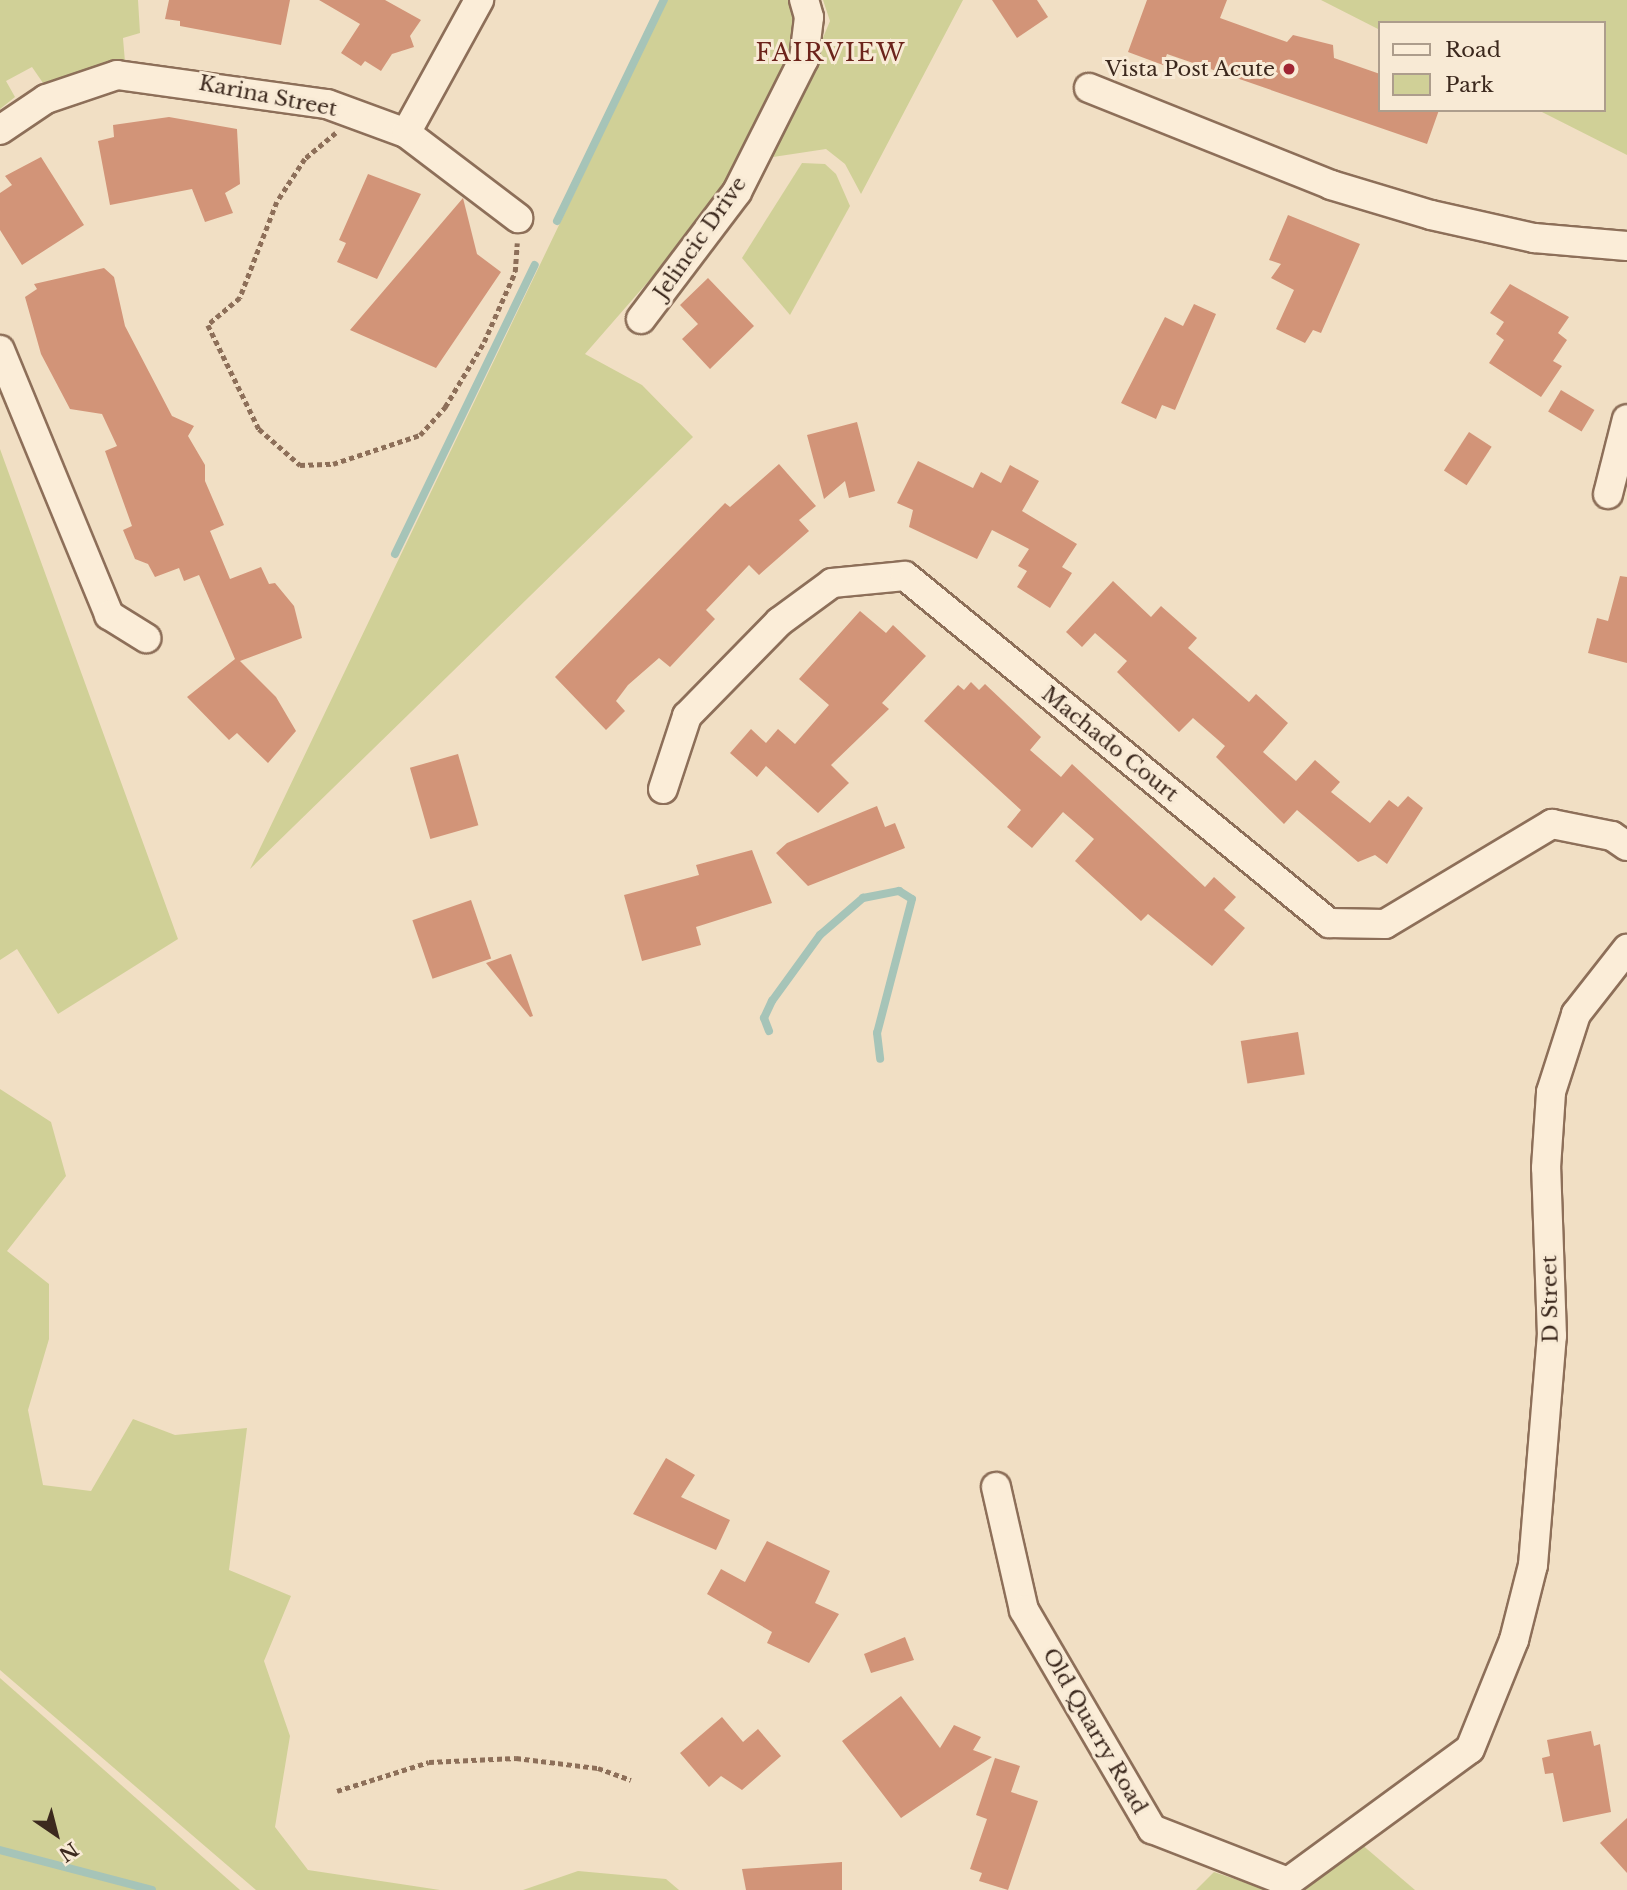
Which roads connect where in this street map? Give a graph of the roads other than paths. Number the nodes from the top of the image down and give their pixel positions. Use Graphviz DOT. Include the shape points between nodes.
graph roads {
  1 [pos="479,0"];
  2 [pos="803,0"];
  3 [pos="1089,88"];
  4 [pos="0,130"];
  5 [pos="406,133"];
  6 [pos="518,218"];
  7 [pos="1627,246"];
  8 [pos="641,319"];
  9 [pos="0,350"];
  10 [pos="1627,419"];
  11 [pos="1608,494"];
  12 [pos="146,638"];
  13 [pos="663,789"];
  14 [pos="1627,846"];
  15 [pos="1619,959"];
  16 [pos="996,1487"];
  17 [pos="1514,1640"];
  1 -- 5 [label="street"];
  2 -- 8 [label="street, Jelincic Drive" via="809,17 804,59 737,192"];
  3 -- 7 [label="street" via="1331,185 1431,215 1534,238"];
  4 -- 5 [label="street, Karina Street" via="46,99 117,75 327,104"];
  5 -- 6 [label="street, Karina Street"];
  9 -- 12 [label="street" via="109,615"];
  10 -- 11 [label="street"];
  13 -- 14 [label="street, Machado Court" via="687,716 779,622 832,583 905,576 1329,922 1385,924 1552,824 1612,836"];
  15 -- 17 [label="street, D Street" via="1576,1014 1551,1092 1546,1168 1552,1336 1533,1565"];
  16 -- 17 [label="street, Old Quarry Road" via="1024,1610 1152,1829 1288,1882 1470,1749"];
}
